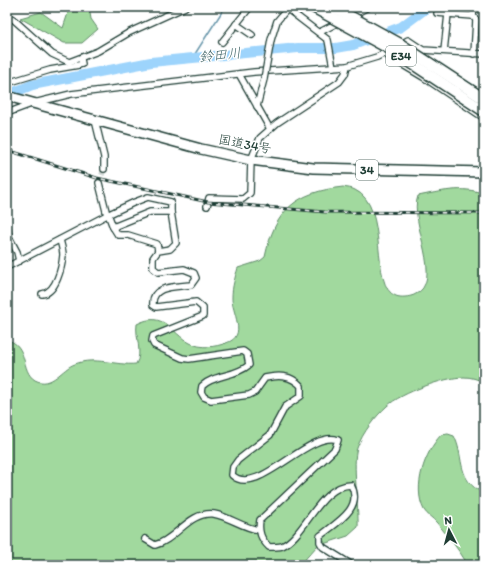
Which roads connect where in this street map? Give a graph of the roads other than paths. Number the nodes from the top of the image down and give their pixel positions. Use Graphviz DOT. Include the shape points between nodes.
graph roads {
  1 [pos="185,7"];
  2 [pos="250,7"];
  3 [pos="313,7"];
  4 [pos="333,7"];
  5 [pos="368,7"];
  6 [pos="474,7"];
  7 [pos="287,8"];
  8 [pos="437,13"];
  9 [pos="448,14"];
  10 [pos="7,16"];
  11 [pos="473,16"];
  12 [pos="236,24"];
  13 [pos="251,32"];
  14 [pos="320,32"];
  15 [pos="222,42"];
  16 [pos="444,51"];
  17 [pos="383,53"];
  18 [pos="474,54"];
  19 [pos="484,54"];
  20 [pos="81,58"];
  21 [pos="332,65"];
  22 [pos="347,66"];
  23 [pos="239,74"];
  24 [pos="7,83"];
  25 [pos="7,96"];
  26 [pos="484,99"];
  27 [pos="32,102"];
  28 [pos="257,106"];
  29 [pos="484,111"];
  30 [pos="7,113"];
  31 [pos="484,118"];
  32 [pos="95,120"];
  33 [pos="270,129"];
  34 [pos="251,160"];
  35 [pos="104,169"];
  36 [pos="484,172"];
  37 [pos="99,183"];
  38 [pos="207,206"];
  39 [pos="171,212"];
  40 [pos="107,214"];
  41 [pos="7,226"];
  42 [pos="113,227"];
  43 [pos="60,240"];
  44 [pos="158,251"];
  45 [pos="20,261"];
  46 [pos="7,267"];
  47 [pos="42,294"];
  48 [pos="259,530"];
  49 [pos="145,539"];
  50 [pos="352,565"];
  1 -- 20 [label="street"];
  2 -- 12 [label="street"];
  3 -- 29 [label="highway, E34, bridge" via="392,50"];
  4 -- 26 [label="highway, E34, bridge" via="400,44"];
  5 -- 14 [label="street"];
  6 -- 11 [label="street"];
  7 -- 14 [label="street"];
  7 -- 28 [label="street, bridge" via="277,21 271,40"];
  8 -- 9 [label="street"];
  9 -- 11 [label="street"];
  9 -- 16 [label="street"];
  10 -- 20 [label="street" via="14,19 52,54 69,62"];
  11 -- 18 [label="street" via="476,20"];
  12 -- 13 [label="street"];
  12 -- 15 [label="street"];
  14 -- 21 [label="street" via="330,43"];
  16 -- 17 [label="street" via="424,50 408,40"];
  16 -- 18 [label="street"];
  17 -- 22 [label="street"];
  17 -- 31 [label="street"];
  18 -- 19 [label="street"];
  20 -- 24 [label="street" via="82,64 50,70"];
  21 -- 22 [label="street"];
  21 -- 23 [label="street"];
  22 -- 33 [label="street" via="339,82"];
  23 -- 27 [label="street" via="72,94"];
  23 -- 28 [label="street"];
  25 -- 27 [label="highway, 国道34号 / 34"];
  27 -- 30 [label="street"];
  27 -- 32 [label="highway, 国道34号 / 34"];
  28 -- 33 [label="street"];
  32 -- 34 [label="highway, 国道34号 / 34"];
  32 -- 35 [label="street" via="104,157"];
  33 -- 34 [label="street" via="260,138"];
  34 -- 36 [label="highway, 国道34号 / 34" via="313,168"];
  34 -- 38 [label="street" via="250,193 247,197 209,198"];
  37 -- 40 [label="street"];
  39 -- 40 [label="street" via="171,202 148,197"];
  39 -- 42 [label="street" via="150,212"];
  39 -- 44 [label="street" via="176,243 170,249"];
  40 -- 42 [label="street"];
  40 -- 43 [label="street"];
  41 -- 45 [label="street"];
  42 -- 44 [label="street" via="118,235 128,235 157,244"];
  43 -- 45 [label="street"];
  43 -- 47 [label="street" via="63,255 55,285 47,293"];
  44 -- 48 [label="street" via="153,258 154,268 158,272 190,270 196,278 191,285 160,289 152,297 153,305 156,307 196,302 204,312 203,316 153,336 154,345 182,358 243,351 247,354 249,366 202,386 201,392 204,397 211,400 249,396 265,378 276,375 296,380 301,386 301,396 285,407 270,435 238,460 233,467 232,475 237,480 244,481 259,476 315,443 329,438 338,440 335,449 260,520"];
  45 -- 46 [label="street"];
  48 -- 49 [label="street" via="249,529 215,514 207,514 183,526 161,544 155,545"];
  48 -- 50 [label="street" via="269,548 281,546 292,539 313,510 334,491 351,484 355,492 350,511 320,536 320,542 323,547"];
}
